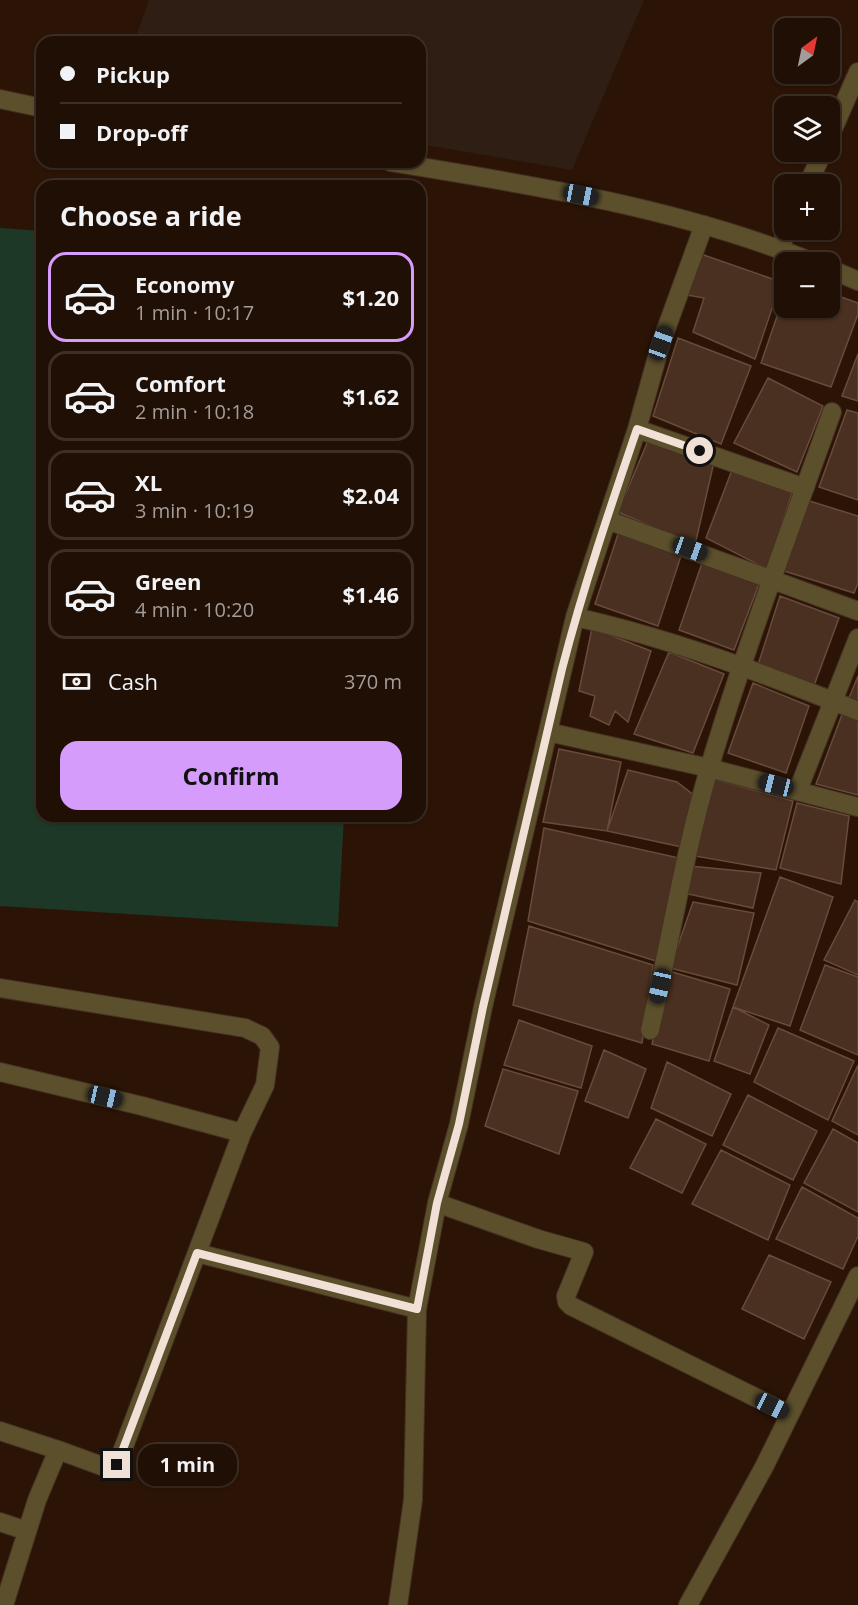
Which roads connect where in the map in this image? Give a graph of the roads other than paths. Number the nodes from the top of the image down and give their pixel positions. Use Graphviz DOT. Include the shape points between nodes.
graph roads {
  1 [pos="858,72"];
  2 [pos="0,99"];
  3 [pos="36,107"];
  4 [pos="840,113"];
  5 [pos="424,168"];
  6 [pos="704,225"];
  7 [pos="783,240"];
  8 [pos="779,249"];
  9 [pos="787,252"];
  10 [pos="840,273"];
  11 [pos="858,280"];
  12 [pos="832,412"];
  13 [pos="637,429"];
  14 [pos="804,488"];
  15 [pos="607,520"];
  16 [pos="772,578"];
  17 [pos="858,611"];
  18 [pos="575,617"];
  19 [pos="858,638"];
  20 [pos="743,666"];
  21 [pos="833,701"];
  22 [pos="858,711"];
  23 [pos="548,732"];
  24 [pos="709,768"];
  25 [pos="798,790"];
  26 [pos="858,807"];
  27 [pos="0,988"];
  28 [pos="650,1030"];
  29 [pos="0,1072"];
  30 [pos="242,1133"];
  31 [pos="437,1203"];
  32 [pos="197,1253"];
  33 [pos="858,1276"];
  34 [pos="417,1309"];
  35 [pos="789,1414"];
  36 [pos="0,1431"];
  37 [pos="58,1450"];
  38 [pos="0,1522"];
  39 [pos="27,1531"];
  40 [pos="4,1605"];
  41 [pos="398,1605"];
  42 [pos="688,1605"];
  1 -- 4 [label="street"];
  2 -- 3 [label="street"];
  5 -- 6 [label="street" via="632,205"];
  6 -- 8 [label="street"];
  6 -- 13 [label="street" via="661,343"];
  7 -- 8 [label="street"];
  8 -- 9 [label="street"];
  10 -- 11 [label="street"];
  12 -- 14 [label="street"];
  13 -- 14 [label="street"];
  13 -- 15 [label="street"];
  14 -- 16 [label="street"];
  15 -- 16 [label="street"];
  15 -- 18 [label="street"];
  16 -- 17 [label="street"];
  16 -- 20 [label="street"];
  18 -- 20 [label="street" via="635,631"];
  18 -- 23 [label="street"];
  19 -- 21 [label="street"];
  20 -- 21 [label="street"];
  20 -- 24 [label="street"];
  21 -- 22 [label="street"];
  21 -- 25 [label="street"];
  23 -- 24 [label="street"];
  23 -- 31 [label="street" via="459,1124"];
  24 -- 25 [label="street"];
  24 -- 28 [label="street"];
  25 -- 26 [label="street"];
  27 -- 30 [label="street" via="254,1031 270,1047 268,1068 265,1085"];
  29 -- 30 [label="street"];
  30 -- 32 [label="street"];
  31 -- 34 [label="street"];
  31 -- 35 [label="street" via="584,1252 566,1296 571,1306"];
  32 -- 34 [label="street"];
  32 -- 37 [label="street" via="117,1465 110,1469 96,1466"];
  33 -- 35 [label="street"];
  34 -- 41 [label="street" via="413,1500"];
  35 -- 42 [label="street" via="760,1476"];
  36 -- 37 [label="street"];
  37 -- 39 [label="street"];
  38 -- 39 [label="street"];
  39 -- 40 [label="street"];
}
